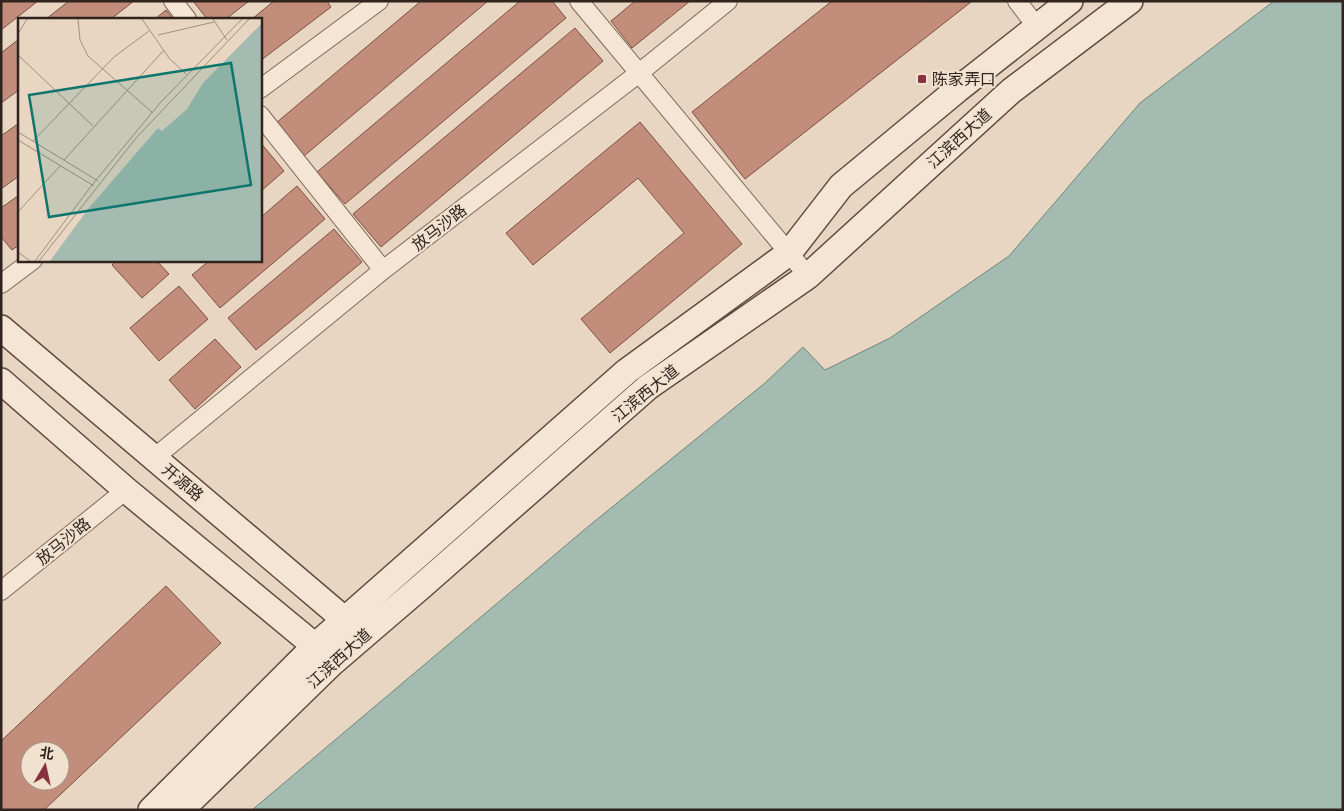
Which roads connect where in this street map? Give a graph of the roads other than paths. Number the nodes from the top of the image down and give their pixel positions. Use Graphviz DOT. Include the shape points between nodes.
graph roads {
  1 [pos="173,1"];
  2 [pos="379,1"];
  3 [pos="579,1"];
  4 [pos="728,1"];
  5 [pos="1018,1"];
  6 [pos="1070,1"];
  7 [pos="1130,1"];
  8 [pos="186,18"];
  9 [pos="1037,27"];
  10 [pos="639,73"];
  11 [pos="261,88"];
  12 [pos="261,116"];
  13 [pos="789,253"];
  14 [pos="32,261"];
  15 [pos="382,270"];
  16 [pos="808,276"];
  17 [pos="1,284"];
  18 [pos="1,328"];
  19 [pos="1,381"];
  20 [pos="154,458"];
  21 [pos="126,490"];
  22 [pos="1,591"];
  23 [pos="355,628"];
  24 [pos="323,655"];
  25 [pos="152,810"];
  26 [pos="180,810"];
  1 -- 8 [label="street"];
  2 -- 11 [label="street"];
  3 -- 10 [label="street"];
  4 -- 10 [label="street, 放马沙路"];
  5 -- 9 [label="street"];
  6 -- 9 [label="main road, 江滨西大道"];
  7 -- 16 [label="main road, 江滨西大道" via="1011,91"];
  9 -- 13 [label="main road, 江滨西大道" via="841,186"];
  10 -- 13 [label="street"];
  10 -- 15 [label="street, 放马沙路"];
  12 -- 15 [label="street"];
  13 -- 16 [label="street"];
  13 -- 23 [label="main road, 江滨西大道" via="627,372"];
  14 -- 17 [label="street"];
  15 -- 20 [label="street, 放马沙路"];
  16 -- 23 [label="main road, 江滨西大道" via="648,387"];
  18 -- 20 [label="main road, 开源路"];
  19 -- 21 [label="main road"];
  20 -- 23 [label="main road, 开源路"];
  21 -- 22 [label="street, 放马沙路"];
  21 -- 24 [label="main road"];
  23 -- 24 [label="main road, 江滨西大道"];
  24 -- 25 [label="main road, 江滨西大道"];
  24 -- 26 [label="main road, 江滨西大道"];
}
